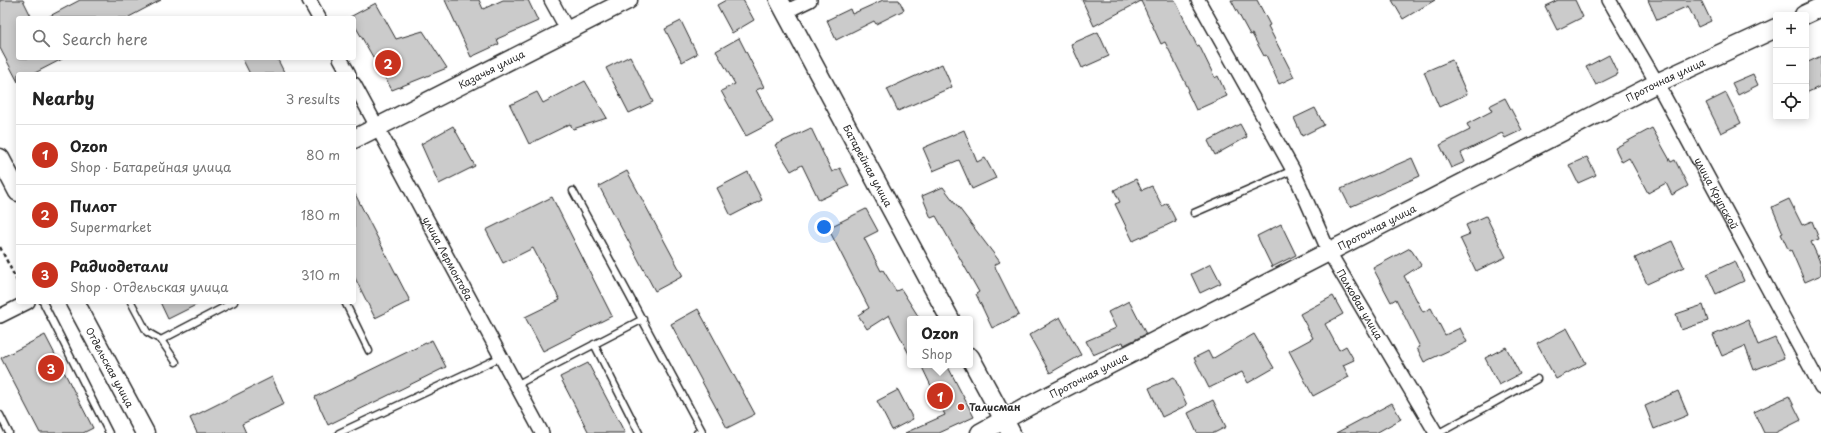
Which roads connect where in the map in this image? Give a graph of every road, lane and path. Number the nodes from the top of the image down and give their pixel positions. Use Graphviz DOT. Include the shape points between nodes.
graph roads {
  1 [pos="309,0"];
  2 [pos="551,0"];
  3 [pos="628,0"];
  4 [pos="810,0"];
  5 [pos="1198,0"];
  6 [pos="1609,0"];
  7 [pos="782,6"];
  8 [pos="1821,7"];
  9 [pos="1809,13"];
  10 [pos="318,16"];
  11 [pos="1773,29"];
  12 [pos="568,31"];
  13 [pos="341,60"];
  14 [pos="348,72"];
  15 [pos="1657,83"];
  16 [pos="356,88"];
  17 [pos="377,127"];
  18 [pos="356,138"];
  19 [pos="0,158"];
  20 [pos="1293,170"];
  21 [pos="16,188"];
  22 [pos="573,191"];
  23 [pos="1194,213"];
  24 [pos="0,247"];
  25 [pos="1329,252"];
  26 [pos="16,279"];
  27 [pos="24,304"];
  28 [pos="44,304"];
  29 [pos="76,304"];
  30 [pos="132,304"];
  31 [pos="230,304"];
  32 [pos="346,304"];
  33 [pos="0,316"];
  34 [pos="948,316"];
  35 [pos="642,319"];
  36 [pos="161,340"];
  37 [pos="594,344"];
  38 [pos="369,350"];
  39 [pos="501,357"];
  40 [pos="176,362"];
  41 [pos="973,363"];
  42 [pos="1537,379"];
  43 [pos="516,385"];
  44 [pos="1821,387"];
  45 [pos="0,415"];
  46 [pos="1007,426"];
  47 [pos="9,433"];
  48 [pos="109,433"];
  49 [pos="145,433"];
  50 [pos="339,433"];
  51 [pos="542,433"];
  52 [pos="639,433"];
  53 [pos="697,433"];
  54 [pos="980,433"];
  55 [pos="1436,433"];
  56 [pos="1439,433"];
  1 -- 10 [label="street"];
  2 -- 12 [label="street"];
  3 -- 12 [label="street, Казачья улица"];
  4 -- 7 [label="street, Батарейная улица"];
  5 -- 20 [label="street, Полковая улица"];
  6 -- 15 [label="street, улица Крупской"];
  7 -- 34 [label="street, Батарейная улица"];
  8 -- 9 [label="street"];
  11 -- 15 [label="street, Проточная улица"];
  12 -- 17 [label="street, Казачья улица"];
  13 -- 14 [label="street"];
  15 -- 25 [label="street, Проточная улица"];
  15 -- 44 [label="street, улица Крупской"];
  16 -- 17 [label="street, улица Лермонтова"];
  17 -- 18 [label="street, Казачья улица"];
  17 -- 39 [label="street, улица Лермонтова"];
  19 -- 21 [label="street"];
  20 -- 23 [label="lane"];
  20 -- 25 [label="street, Полковая улица"];
  22 -- 35 [label="lane"];
  24 -- 26 [label="path"];
  25 -- 46 [label="street, Проточная улица"];
  25 -- 55 [label="street, Полковая улица"];
  27 -- 33 [label="street"];
  28 -- 48 [label="lane"];
  29 -- 49 [label="street, Отдельская улица"];
  30 -- 36 [label="lane" via="147,332"];
  31 -- 36 [label="lane"];
  32 -- 38 [label="lane"];
  35 -- 37 [label="lane"];
  35 -- 53 [label="lane" via="702,431"];
  36 -- 40 [label="lane"];
  37 -- 43 [label="lane"];
  37 -- 52 [label="lane"];
  39 -- 43 [label="street, улица Лермонтова"];
  39 -- 50 [label="lane"];
  41 -- 46 [label="street"];
  42 -- 56 [label="lane"];
  43 -- 51 [label="street, улица Лермонтова"];
  45 -- 47 [label="lane"];
  46 -- 54 [label="street, Проточная улица"];
}
